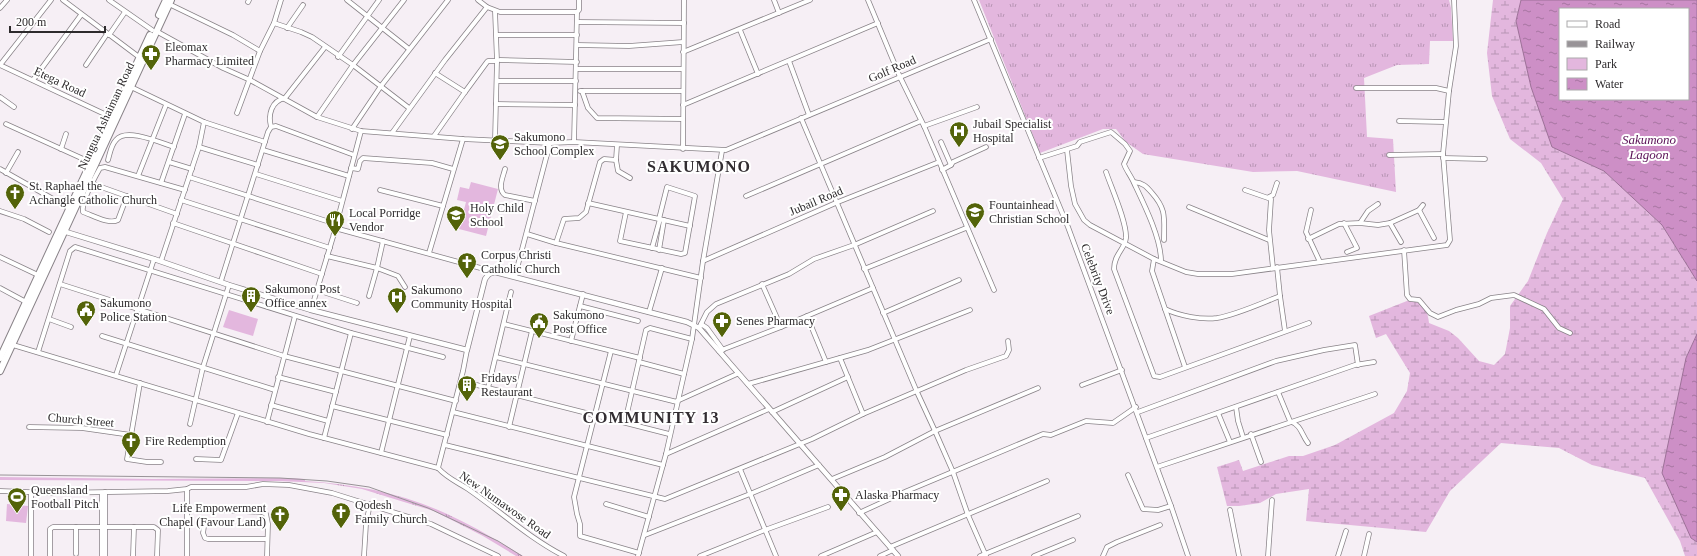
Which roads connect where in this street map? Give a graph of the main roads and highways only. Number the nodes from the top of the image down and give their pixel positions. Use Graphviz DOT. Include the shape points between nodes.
graph roads {
  1 [pos="168,1"];
  2 [pos="154,31"];
  3 [pos="98,153"];
  4 [pos="61,231"];
  5 [pos="0,358"];
  6 [pos="0,371"];
  1 -- 2 [label="main road, Nungua Ashaiman Road"];
  2 -- 3 [label="main road, Nungua Ashaiman Road" via="131,87"];
  2 -- 3 [label="main road, Nungua Ashaiman Road" via="111,117"];
  3 -- 4 [label="main road" via="90,162"];
  3 -- 4 [label="main road, Nungua Ashaiman Road" via="90,183"];
  4 -- 5 [label="main road"];
  4 -- 6 [label="main road, Nungua Ashaiman Road"];
}
